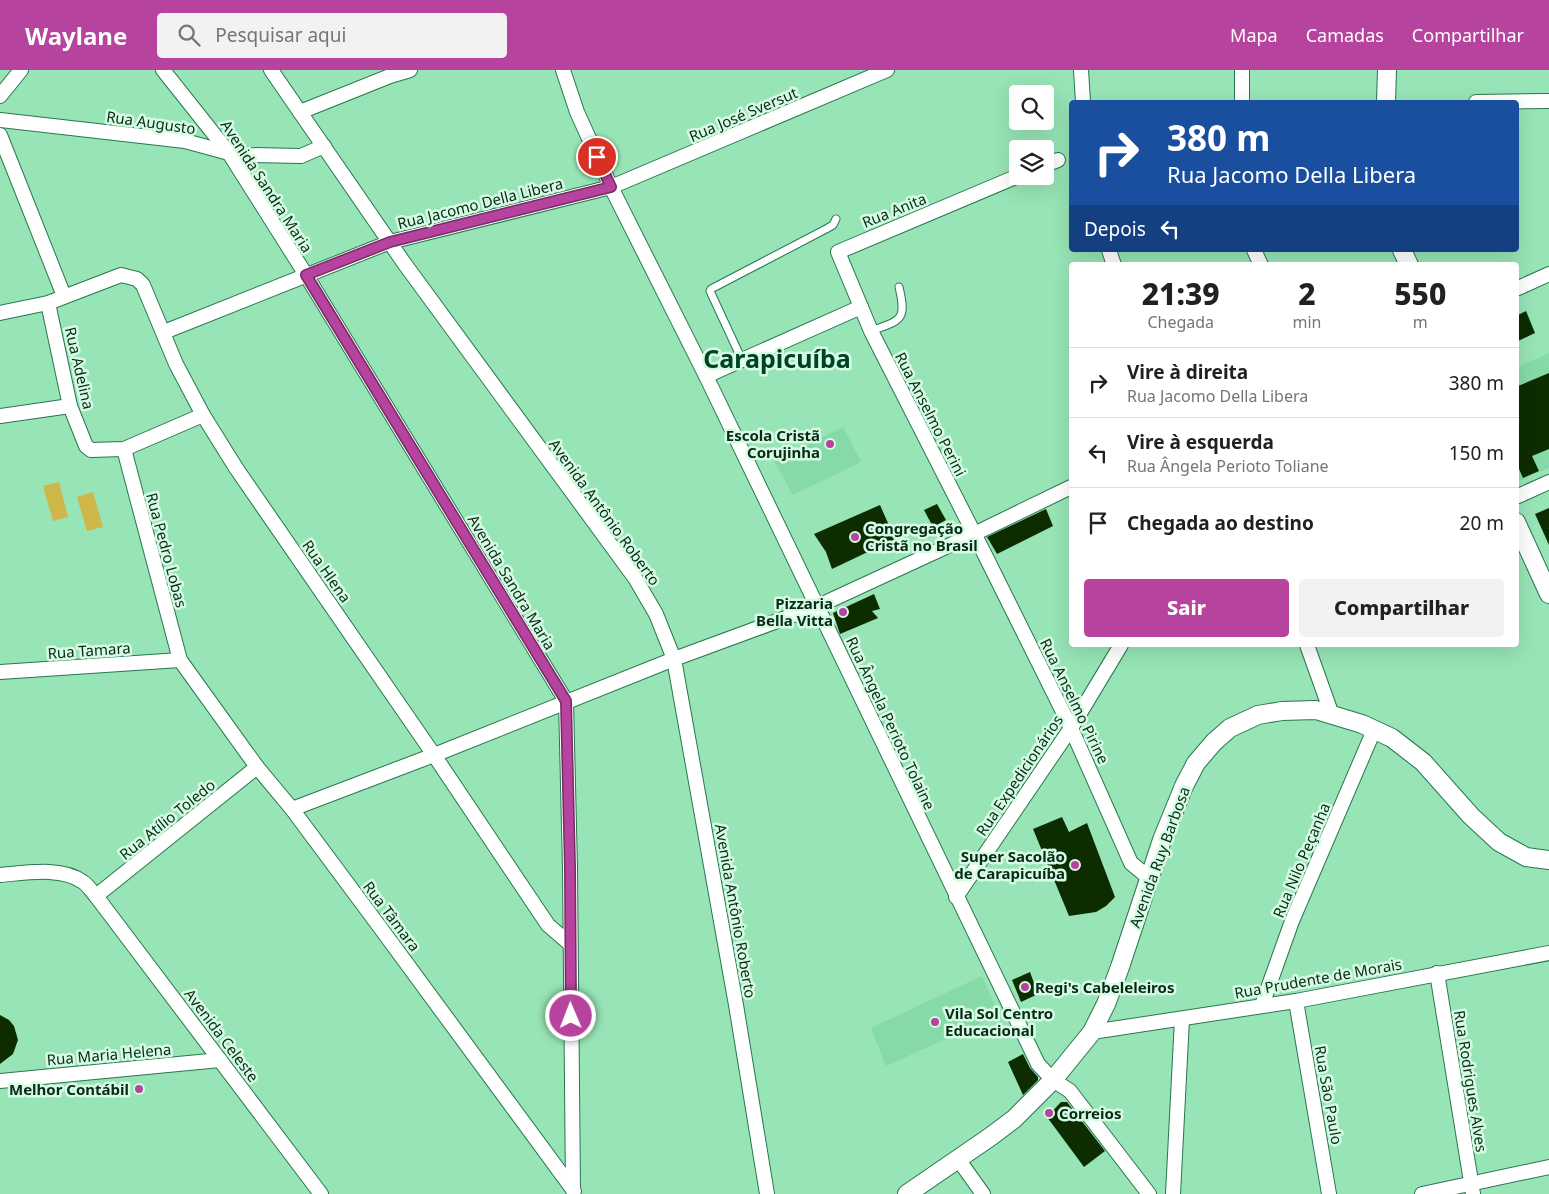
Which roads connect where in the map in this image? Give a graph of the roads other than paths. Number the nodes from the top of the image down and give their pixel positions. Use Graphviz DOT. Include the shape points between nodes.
graph roads {
  1 [pos="22,70"];
  2 [pos="163,70"];
  3 [pos="271,70"];
  4 [pos="410,70"];
  5 [pos="563,70"];
  6 [pos="887,70"];
  7 [pos="1081,70"];
  8 [pos="1242,70"];
  9 [pos="1387,70"];
  10 [pos="0,96"];
  11 [pos="1083,100"];
  12 [pos="1242,100"];
  13 [pos="1386,100"];
  14 [pos="1519,101"];
  15 [pos="1549,101"];
  16 [pos="300,112"];
  17 [pos="0,120"];
  18 [pos="0,135"];
  19 [pos="324,146"];
  20 [pos="229,153"];
  21 [pos="1009,180"];
  22 [pos="611,187"];
  23 [pos="836,219"];
  24 [pos="390,242"];
  25 [pos="1549,274"];
  26 [pos="306,275"];
  27 [pos="1519,287"];
  28 [pos="899,288"];
  29 [pos="64,296"];
  30 [pos="48,303"];
  31 [pos="861,307"];
  32 [pos="0,313"];
  33 [pos="871,331"];
  34 [pos="164,332"];
  35 [pos="742,360"];
  36 [pos="706,376"];
  37 [pos="70,406"];
  38 [pos="203,415"];
  39 [pos="0,416"];
  40 [pos="124,449"];
  41 [pos="1549,482"];
  42 [pos="1069,488"];
  43 [pos="1519,496"];
  44 [pos="1519,529"];
  45 [pos="974,534"];
  46 [pos="1549,594"];
  47 [pos="818,606"];
  48 [pos="1120,647"];
  49 [pos="1308,647"];
  50 [pos="674,659"];
  51 [pos="180,660"];
  52 [pos="0,672"];
  53 [pos="566,701"];
  54 [pos="1332,715"];
  55 [pos="1071,728"];
  56 [pos="1374,730"];
  57 [pos="434,755"];
  58 [pos="257,767"];
  59 [pos="292,809"];
  60 [pos="1549,860"];
  61 [pos="0,875"];
  62 [pos="1149,878"];
  63 [pos="96,896"];
  64 [pos="956,897"];
  65 [pos="570,944"];
  66 [pos="1549,952"];
  67 [pos="1437,973"];
  68 [pos="1296,1000"];
  69 [pos="1262,1005"];
  70 [pos="1182,1019"];
  71 [pos="1092,1032"];
  72 [pos="220,1060"];
  73 [pos="0,1080"];
  74 [pos="1053,1080"];
  75 [pos="958,1159"];
  76 [pos="1549,1167"];
  77 [pos="1472,1189"];
  78 [pos="575,1192"];
  79 [pos="321,1194"];
  80 [pos="767,1194"];
  81 [pos="907,1194"];
  82 [pos="983,1194"];
  83 [pos="1149,1194"];
  84 [pos="1174,1194"];
  85 [pos="1330,1194"];
  86 [pos="1422,1194"];
  1 -- 10 [label="street"];
  2 -- 20 [label="street, Avenida Sandra Maria"];
  3 -- 16 [label="street, Avenida Antônio Roberto"];
  4 -- 16 [label="street"];
  5 -- 22 [label="street, Rua Ângela Perioto Tolaine" via="577,112"];
  6 -- 22 [label="street, Rua José Sversut"];
  7 -- 11 [label="street"];
  8 -- 12 [label="street"];
  9 -- 13 [label="street"];
  14 -- 15 [label="street"];
  16 -- 19 [label="street, Avenida Antônio Roberto"];
  17 -- 20 [label="street, Rua Augusto" via="185,142"];
  18 -- 29 [label="street"];
  19 -- 20 [label="street, Rua Augusto" via="301,156"];
  19 -- 24 [label="street, Avenida Antônio Roberto"];
  20 -- 26 [label="street, Avenida Sandra Maria"];
  21 -- 31 [label="street, Rua Anita" via="838,252"];
  22 -- 24 [label="street, Rua Jacomo Della Libera"];
  22 -- 36 [label="street, Rua Ângela Perioto Tolaine"];
  23 -- 35 [label="lane" via="826,229 711,289"];
  24 -- 26 [label="street, Rua Jacomo Della Libera"];
  24 -- 50 [label="street, Avenida Antônio Roberto" via="635,578 656,614"];
  25 -- 27 [label="street"];
  26 -- 34 [label="street, Rua Jacomo Della Libera"];
  26 -- 53 [label="street, Avenida Sandra Maria"];
  28 -- 33 [label="lane" via="903,307 901,314 890,324"];
  29 -- 30 [label="street, Rua Hlena"];
  29 -- 34 [label="street, Rua Hlena" via="116,276 133,277 143,284"];
  30 -- 32 [label="street, Rua Hlena"];
  30 -- 37 [label="street, Rua Adelina"];
  31 -- 33 [label="street, Rua Anselmo Perini"];
  31 -- 35 [label="street"];
  33 -- 45 [label="street, Rua Anselmo Perini"];
  34 -- 38 [label="street, Rua Hlena" via="176,364"];
  35 -- 36 [label="street"];
  36 -- 47 [label="street, Rua Ângela Perioto Tolaine"];
  37 -- 39 [label="street"];
  37 -- 40 [label="street, Rua Adelina" via="82,440 91,450"];
  38 -- 40 [label="street"];
  38 -- 57 [label="street, Rua Hlena"];
  40 -- 51 [label="street, Rua Pedro Lobas"];
  41 -- 43 [label="street"];
  42 -- 45 [label="street"];
  44 -- 46 [label="street"];
  45 -- 47 [label="street"];
  45 -- 55 [label="street, Rua Anselmo Pirine"];
  47 -- 50 [label="street"];
  47 -- 64 [label="street, Rua Ângela Perioto Tolaine"];
  48 -- 55 [label="street, Rua Expedicionários"];
  49 -- 54 [label="street"];
  50 -- 53 [label="street"];
  50 -- 80 [label="street, Avenida Antônio Roberto"];
  51 -- 52 [label="street, Rua Tamara"];
  51 -- 58 [label="street, Rua Tâmara"];
  53 -- 57 [label="street"];
  53 -- 65 [label="street"];
  54 -- 56 [label="street, Avenida Ruy Barbosa"];
  54 -- 62 [label="street, Avenida Ruy Barbosa" via="1316,710 1258,715 1230,728 1214,742 1196,763 1184,786"];
  55 -- 62 [label="street, Rua Anselmo Pirine" via="1131,863"];
  55 -- 64 [label="street, Rua Expedicionários"];
  56 -- 60 [label="street, Avenida Ruy Barbosa" via="1392,738 1423,762 1499,842 1526,857"];
  56 -- 69 [label="street, Rua Nilo Peçanha" via="1292,921"];
  57 -- 59 [label="street"];
  57 -- 65 [label="street, Rua Hlena" via="548,925"];
  58 -- 59 [label="street, Rua Tâmara"];
  58 -- 63 [label="street, Rua Atílio Toledo"];
  59 -- 78 [label="street, Rua Tâmara"];
  61 -- 63 [label="street, Avenida Celeste" via="42,871 60,874 82,881"];
  62 -- 71 [label="street, Avenida Ruy Barbosa" via="1120,967"];
  63 -- 72 [label="street, Avenida Celeste"];
  64 -- 74 [label="street, Rua Ângela Perioto Tolaine" via="1038,1064"];
  65 -- 78 [label="street"];
  66 -- 67 [label="street, Rua Prudente de Morais"];
  67 -- 68 [label="street, Rua Prudente de Morais"];
  67 -- 77 [label="street, Rua Rodrigues Alves"];
  68 -- 69 [label="street, Rua Prudente de Morais"];
  68 -- 85 [label="street, Rua São Paulo"];
  69 -- 70 [label="street, Rua Prudente de Morais"];
  70 -- 71 [label="street, Rua Prudente de Morais"];
  70 -- 84 [label="street"];
  71 -- 74 [label="street, Avenida Ruy Barbosa"];
  72 -- 73 [label="street, Rua Maria Helena"];
  72 -- 79 [label="street, Avenida Celeste"];
  74 -- 75 [label="street, Avenida Ruy Barbosa" via="1014,1118"];
  74 -- 83 [label="street, Rua Ângela Perioto Tolaine" via="1070,1091"];
  75 -- 81 [label="street, Avenida Ruy Barbosa"];
  75 -- 82 [label="street"];
  76 -- 77 [label="street"];
  77 -- 86 [label="street"];
}
